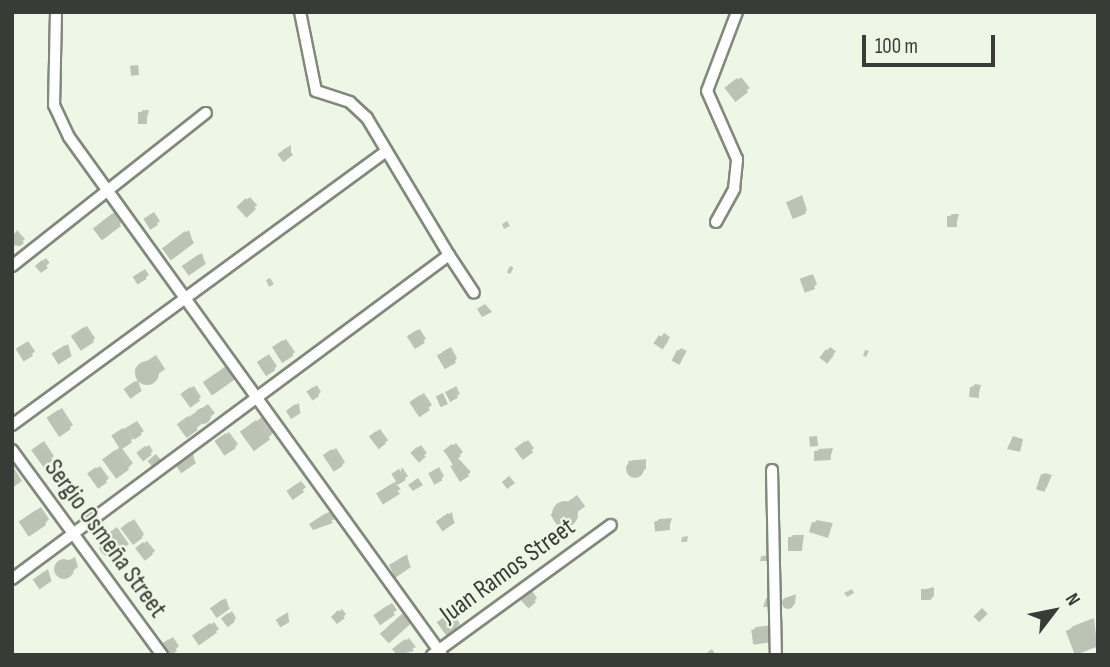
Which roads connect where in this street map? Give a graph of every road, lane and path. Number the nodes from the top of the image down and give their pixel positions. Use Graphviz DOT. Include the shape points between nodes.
graph roads {
  1 [pos="56,12"];
  2 [pos="300,12"];
  3 [pos="737,12"];
  4 [pos="206,113"];
  5 [pos="386,151"];
  6 [pos="112,192"];
  7 [pos="716,222"];
  8 [pos="449,255"];
  9 [pos="12,266"];
  10 [pos="474,293"];
  11 [pos="189,301"];
  12 [pos="258,399"];
  13 [pos="12,425"];
  14 [pos="12,450"];
  15 [pos="772,470"];
  16 [pos="611,525"];
  17 [pos="73,533"];
  18 [pos="12,579"];
  19 [pos="438,653"];
  20 [pos="776,654"];
  21 [pos="162,655"];
  1 -- 6 [label="street" via="54,105 69,137"];
  2 -- 5 [label="street" via="316,90 359,109"];
  3 -- 7 [label="street" via="707,91 737,159 734,189"];
  4 -- 6 [label="street"];
  5 -- 8 [label="street"];
  5 -- 11 [label="street" via="233,260"];
  6 -- 9 [label="street"];
  6 -- 11 [label="street"];
  8 -- 10 [label="street"];
  8 -- 12 [label="street"];
  11 -- 12 [label="street"];
  11 -- 13 [label="street"];
  12 -- 17 [label="street"];
  12 -- 19 [label="street"];
  14 -- 17 [label="street, Sergio Osmeña Street"];
  15 -- 20 [label="street"];
  16 -- 19 [label="street, Juan Ramos Street"];
  17 -- 18 [label="street"];
  17 -- 21 [label="street, Sergio Osmeña Street"];
}
